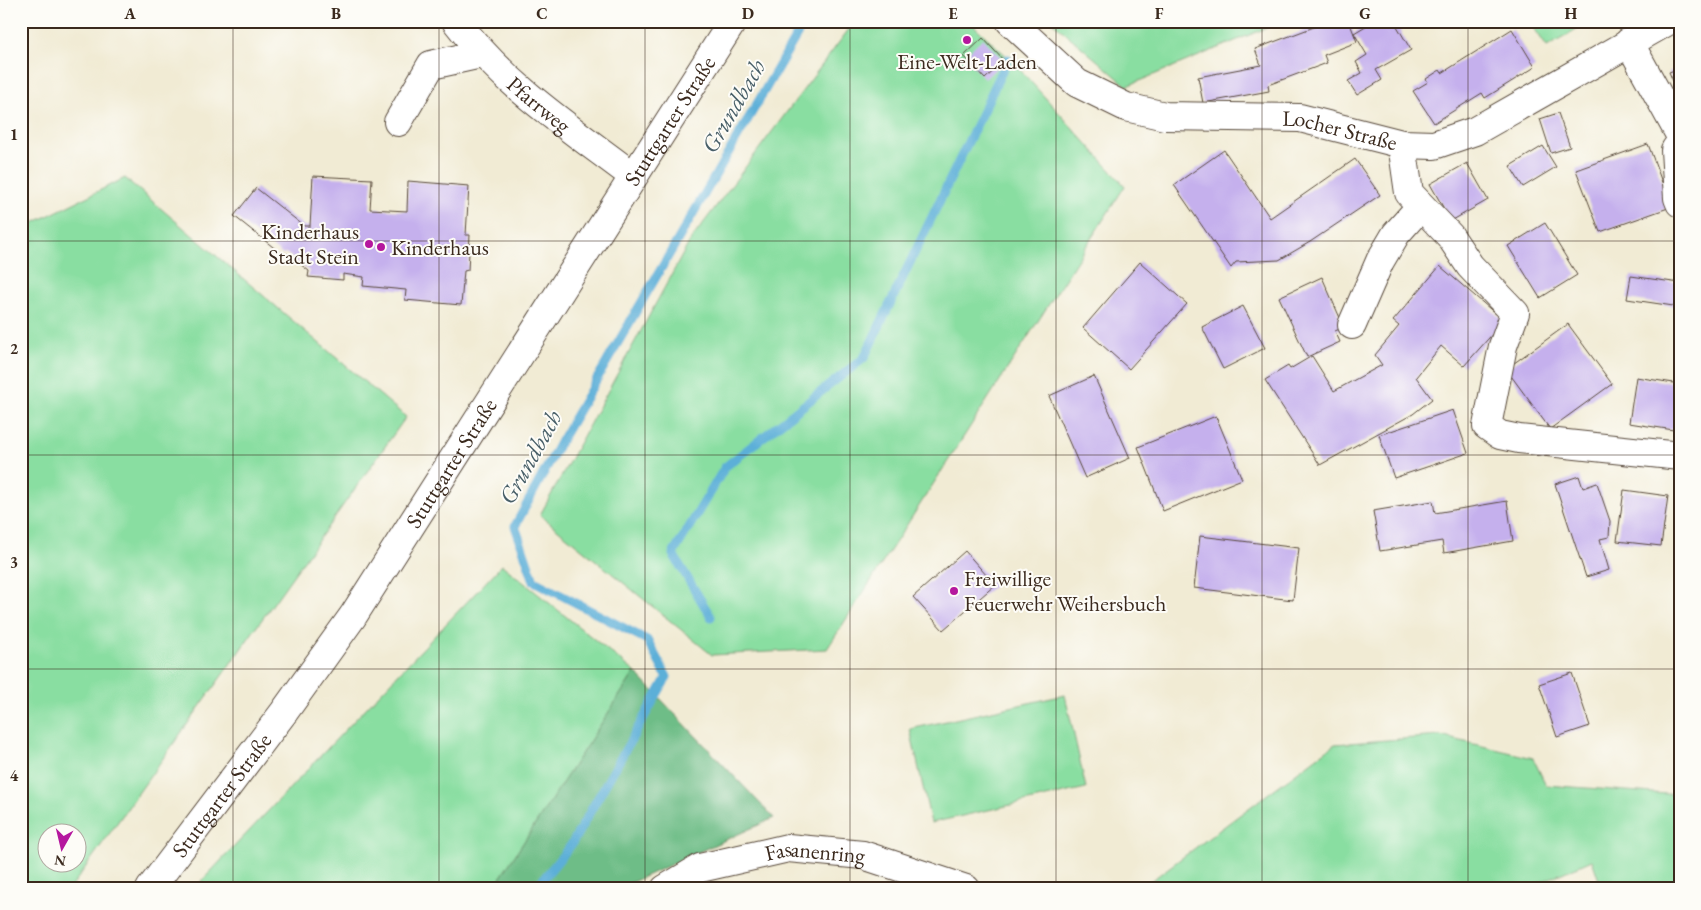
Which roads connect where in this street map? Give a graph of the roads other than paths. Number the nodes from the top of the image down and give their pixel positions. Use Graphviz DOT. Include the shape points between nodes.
graph roads {
  1 [pos="456,21"];
  2 [pos="733,21"];
  3 [pos="1010,21"];
  4 [pos="1668,21"];
  5 [pos="1629,42"];
  6 [pos="481,54"];
  7 [pos="398,122"];
  8 [pos="1680,135"];
  9 [pos="1402,144"];
  10 [pos="1680,144"];
  11 [pos="633,176"];
  12 [pos="1680,203"];
  13 [pos="1420,207"];
  14 [pos="1352,325"];
  15 [pos="1680,456"];
  16 [pos="150,889"];
  17 [pos="665,889"];
  18 [pos="966,889"];
  1 -- 6 [label="street, Pfarrweg"];
  2 -- 11 [label="street, Stuttgarter Straße"];
  3 -- 9 [label="street, Locher Straße" via="1077,83 1126,107 1165,116 1300,118"];
  4 -- 5 [label="street, Locher Straße"];
  5 -- 8 [label="street"];
  5 -- 9 [label="street, Locher Straße" via="1475,132 1434,145"];
  6 -- 7 [label="street" via="431,65"];
  6 -- 11 [label="street, Pfarrweg" via="508,80"];
  9 -- 13 [label="street" via="1409,193"];
  10 -- 12 [label="street" via="1675,150"];
  11 -- 16 [label="street, Stuttgarter Straße" via="353,616"];
  13 -- 14 [label="street" via="1396,234 1380,261"];
  13 -- 15 [label="street" via="1450,236 1470,266 1516,313 1503,346 1487,426 1500,435 1519,439"];
  17 -- 18 [label="street, Fasanenring" via="700,868 788,848 863,855"];
}
